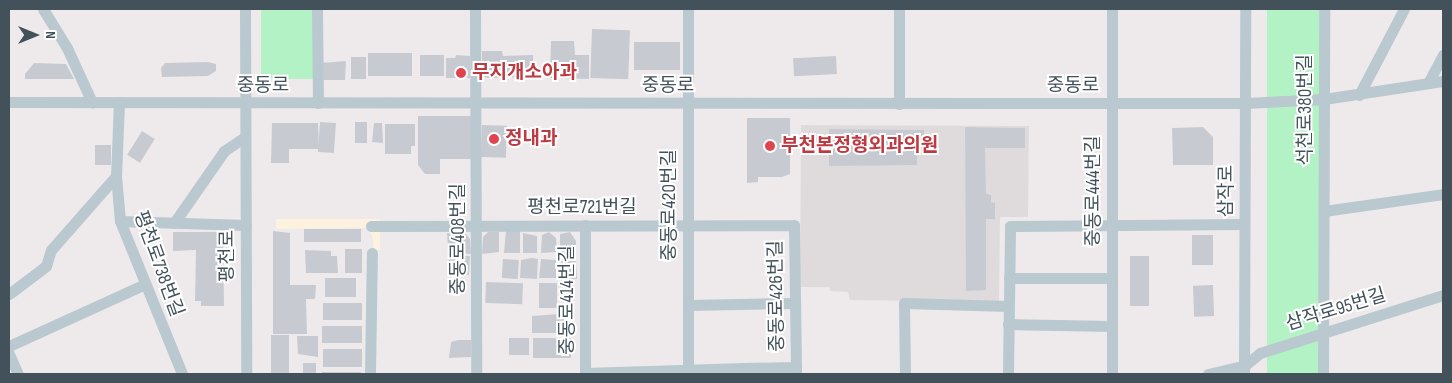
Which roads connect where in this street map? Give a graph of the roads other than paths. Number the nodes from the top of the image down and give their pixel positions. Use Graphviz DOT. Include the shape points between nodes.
graph roads {
  1 [pos="43,9"];
  2 [pos="245,9"];
  3 [pos="318,9"];
  4 [pos="475,9"];
  5 [pos="688,9"];
  6 [pos="899,9"];
  7 [pos="1112,9"];
  8 [pos="1245,9"];
  9 [pos="1324,9"];
  10 [pos="1404,9"];
  11 [pos="1443,55"];
  12 [pos="1443,81"];
  13 [pos="1428,83"];
  14 [pos="1359,95"];
  15 [pos="1324,100"];
  16 [pos="9,102"];
  17 [pos="92,102"];
  18 [pos="119,102"];
  19 [pos="245,103"];
  20 [pos="318,103"];
  21 [pos="1111,103"];
  22 [pos="1245,103"];
  23 [pos="475,104"];
  24 [pos="687,104"];
  25 [pos="899,104"];
  26 [pos="245,137"];
  27 [pos="116,176"];
  28 [pos="1443,194"];
  29 [pos="1324,211"];
  30 [pos="120,221"];
  31 [pos="174,222"];
  32 [pos="688,224"];
  33 [pos="794,224"];
  34 [pos="1244,224"];
  35 [pos="246,225"];
  36 [pos="585,225"];
  37 [pos="1112,225"];
  38 [pos="371,226"];
  39 [pos="476,226"];
  40 [pos="372,253"];
  41 [pos="1009,278"];
  42 [pos="1112,278"];
  43 [pos="145,284"];
  44 [pos="9,294"];
  45 [pos="1443,295"];
  46 [pos="795,303"];
  47 [pos="688,305"];
  48 [pos="1008,306"];
  49 [pos="1008,324"];
  50 [pos="1112,326"];
  51 [pos="1324,333"];
  52 [pos="9,346"];
  53 [pos="9,354"];
  54 [pos="741,370"];
  55 [pos="796,370"];
  56 [pos="1244,370"];
  57 [pos="688,372"];
  58 [pos="585,373"];
  59 [pos="18,374"];
  60 [pos="182,374"];
  61 [pos="246,374"];
  62 [pos="370,374"];
  63 [pos="476,374"];
  64 [pos="904,374"];
  65 [pos="1008,374"];
  66 [pos="1112,374"];
  67 [pos="1208,374"];
  68 [pos="1324,374"];
  1 -- 17 [label="street" via="67,48"];
  2 -- 19 [label="street, 평천로"];
  3 -- 20 [label="street"];
  4 -- 23 [label="street, 중동로408번길"];
  5 -- 24 [label="street, 중동로420번길"];
  6 -- 25 [label="street"];
  7 -- 21 [label="street, 중동로444번길"];
  8 -- 22 [label="street, 삼작로"];
  9 -- 15 [label="street, 석천로380번길"];
  10 -- 14 [label="street"];
  11 -- 13 [label="street"];
  12 -- 13 [label="street, 중동로"];
  13 -- 14 [label="street, 중동로"];
  14 -- 15 [label="street, 중동로"];
  15 -- 22 [label="street, 중동로"];
  15 -- 29 [label="street, 석천로380번길"];
  16 -- 17 [label="street, 중동로"];
  17 -- 18 [label="street, 중동로"];
  18 -- 19 [label="street, 중동로"];
  18 -- 27 [label="street, 평천로738번길"];
  19 -- 20 [label="street, 중동로"];
  19 -- 26 [label="street, 평천로"];
  20 -- 23 [label="street, 중동로"];
  21 -- 22 [label="street, 중동로"];
  21 -- 25 [label="street, 중동로"];
  21 -- 37 [label="street, 중동로444번길"];
  22 -- 34 [label="street, 삼작로"];
  23 -- 24 [label="street, 중동로"];
  23 -- 39 [label="street, 중동로408번길"];
  24 -- 25 [label="street, 중동로"];
  24 -- 32 [label="street, 중동로420번길"];
  26 -- 31 [label="street" via="224,151"];
  26 -- 35 [label="street, 평천로"];
  27 -- 30 [label="street, 평천로738번길"];
  27 -- 44 [label="street" via="51,250 46,266"];
  28 -- 29 [label="street"];
  29 -- 51 [label="street, 석천로380번길"];
  30 -- 31 [label="street"];
  30 -- 43 [label="street, 평천로738번길"];
  31 -- 35 [label="street"];
  32 -- 33 [label="street, 평천로721번길"];
  32 -- 36 [label="street, 평천로721번길"];
  32 -- 47 [label="street, 중동로420번길"];
  33 -- 46 [label="street, 중동로426번길"];
  34 -- 37 [label="street"];
  34 -- 56 [label="street, 삼작로"];
  35 -- 61 [label="street, 평천로"];
  36 -- 39 [label="street, 평천로721번길"];
  36 -- 58 [label="street, 중동로414번길"];
  37 -- 41 [label="street" via="1010,226"];
  37 -- 42 [label="street, 중동로444번길"];
  38 -- 39 [label="street, 평천로721번길"];
  39 -- 63 [label="street, 중동로408번길"];
  40 -- 62 [label="street"];
  41 -- 42 [label="street"];
  41 -- 48 [label="street"];
  42 -- 50 [label="street, 중동로444번길"];
  43 -- 52 [label="street"];
  43 -- 60 [label="street, 평천로738번길"];
  45 -- 51 [label="street, 삼작로95번길"];
  46 -- 47 [label="street"];
  46 -- 55 [label="street, 중동로426번길"];
  47 -- 57 [label="street, 중동로420번길"];
  48 -- 49 [label="street"];
  48 -- 64 [label="street" via="904,303"];
  49 -- 50 [label="street"];
  49 -- 65 [label="street"];
  50 -- 66 [label="street, 중동로444번길"];
  51 -- 56 [label="street, 삼작로95번길" via="1260,353"];
  51 -- 68 [label="street, 석천로380번길"];
  53 -- 59 [label="street"];
  54 -- 55 [label="street, 중동로426번길"];
  54 -- 57 [label="street"];
  56 -- 67 [label="street"];
  57 -- 58 [label="street"];
}
